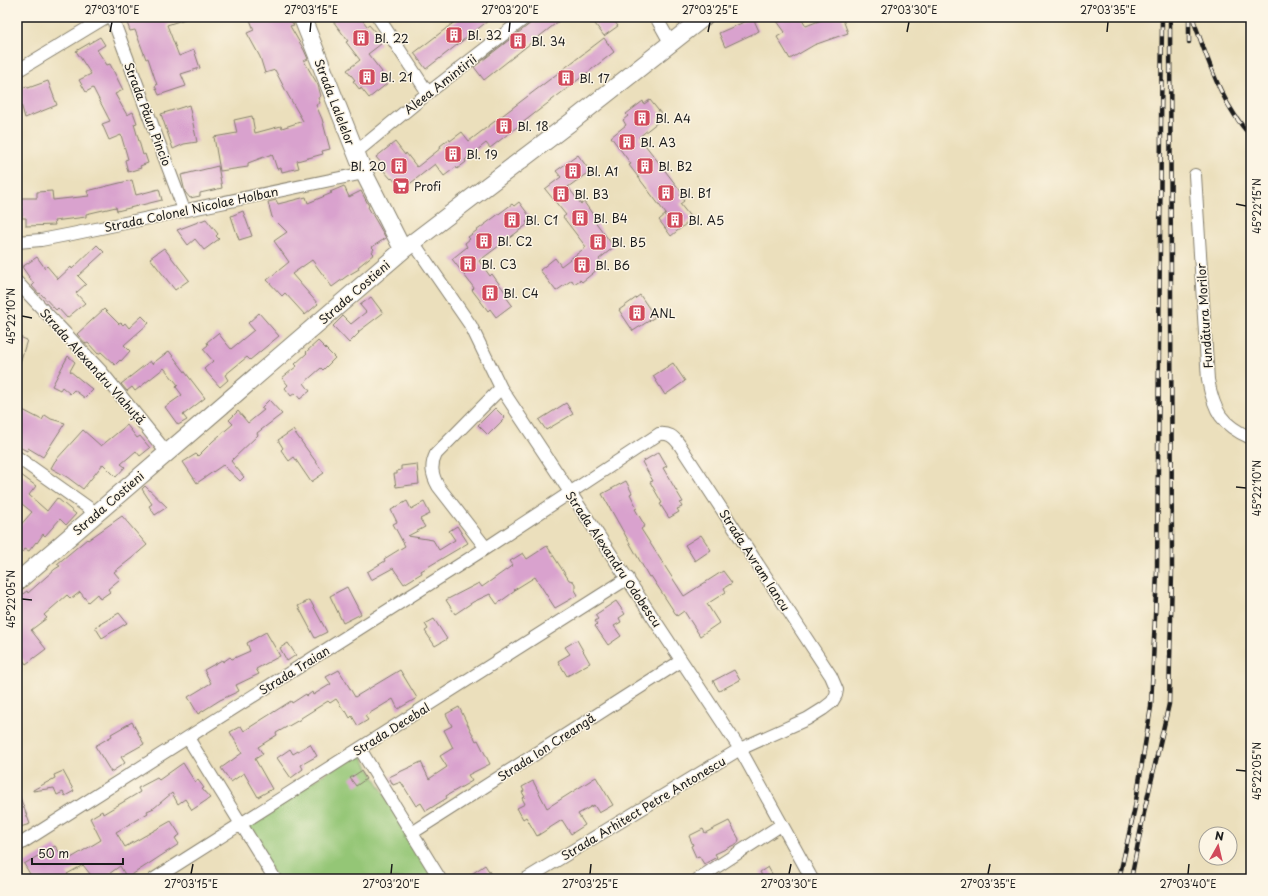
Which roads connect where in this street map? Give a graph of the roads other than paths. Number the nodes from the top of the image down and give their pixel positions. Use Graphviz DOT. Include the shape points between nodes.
graph roads {
  1 [pos="106,17"];
  2 [pos="112,17"];
  3 [pos="302,17"];
  4 [pos="378,17"];
  5 [pos="526,17"];
  6 [pos="656,17"];
  7 [pos="704,17"];
  8 [pos="671,44"];
  9 [pos="17,71"];
  10 [pos="428,93"];
  11 [pos="355,153"];
  12 [pos="364,173"];
  13 [pos="1195,175"];
  14 [pos="184,210"];
  15 [pos="17,242"];
  16 [pos="408,246"];
  17 [pos="17,282"];
  18 [pos="501,388"];
  19 [pos="1251,438"];
  20 [pos="167,453"];
  21 [pos="17,457"];
  22 [pos="570,493"];
  23 [pos="96,513"];
  24 [pos="486,548"];
  25 [pos="628,578"];
  26 [pos="17,582"];
  27 [pos="681,661"];
  28 [pos="188,738"];
  29 [pos="360,749"];
  30 [pos="740,749"];
  31 [pos="241,824"];
  32 [pos="781,825"];
  33 [pos="412,833"];
  34 [pos="17,846"];
  35 [pos="154,879"];
  36 [pos="275,879"];
  37 [pos="440,879"];
  38 [pos="526,879"];
  39 [pos="698,879"];
  40 [pos="812,879"];
  1 -- 9 [label="street"];
  2 -- 14 [label="street, Strada Păun Pincio"];
  3 -- 11 [label="street, Strada Lalelelor"];
  4 -- 10 [label="street"];
  5 -- 10 [label="street, Aleea Amintirii"];
  6 -- 8 [label="street"];
  7 -- 8 [label="street, Strada Costieni"];
  8 -- 16 [label="street, Strada Costieni"];
  10 -- 11 [label="street, Aleea Amintirii"];
  11 -- 12 [label="street, Strada Lalelelor"];
  12 -- 14 [label="street, Strada Colonel Nicolae Holban"];
  12 -- 16 [label="street, Strada Lalelelor"];
  13 -- 19 [label="street, Fundătura Morilor" via="1211,398 1216,410 1230,427"];
  14 -- 15 [label="street, Strada Colonel Nicolae Holban" via="41,240"];
  16 -- 18 [label="street, Strada Alexandru Odobescu" via="471,326"];
  16 -- 20 [label="street, Strada Costieni"];
  17 -- 20 [label="street, Strada Alexandru Vlahuță" via="104,375"];
  18 -- 22 [label="street, Strada Alexandru Odobescu"];
  18 -- 24 [label="street" via="436,454 432,468 438,486"];
  20 -- 23 [label="street, Strada Costieni"];
  21 -- 23 [label="street"];
  22 -- 24 [label="street, Strada Traian"];
  22 -- 25 [label="street, Strada Alexandru Odobescu"];
  22 -- 30 [label="street, Strada Avram Iancu" via="659,434 673,436 679,444 831,676 837,690 832,702 807,719"];
  23 -- 26 [label="street, Strada Costieni"];
  24 -- 28 [label="street, Strada Traian"];
  25 -- 27 [label="street, Strada Alexandru Odobescu"];
  25 -- 29 [label="street, Strada Decebal"];
  27 -- 30 [label="street, Strada Alexandru Odobescu"];
  27 -- 33 [label="street, Strada Ion Creangă"];
  28 -- 31 [label="street"];
  28 -- 34 [label="street, Strada Traian"];
  29 -- 31 [label="street, Strada Decebal"];
  29 -- 33 [label="street"];
  30 -- 32 [label="street, Strada Alexandru Odobescu"];
  30 -- 38 [label="street, Strada Arhitect Petre Antonescu"];
  31 -- 35 [label="street, Strada Decebal"];
  31 -- 36 [label="street"];
  32 -- 39 [label="street"];
  32 -- 40 [label="street, Strada Alexandru Odobescu"];
  33 -- 37 [label="street"];
}
